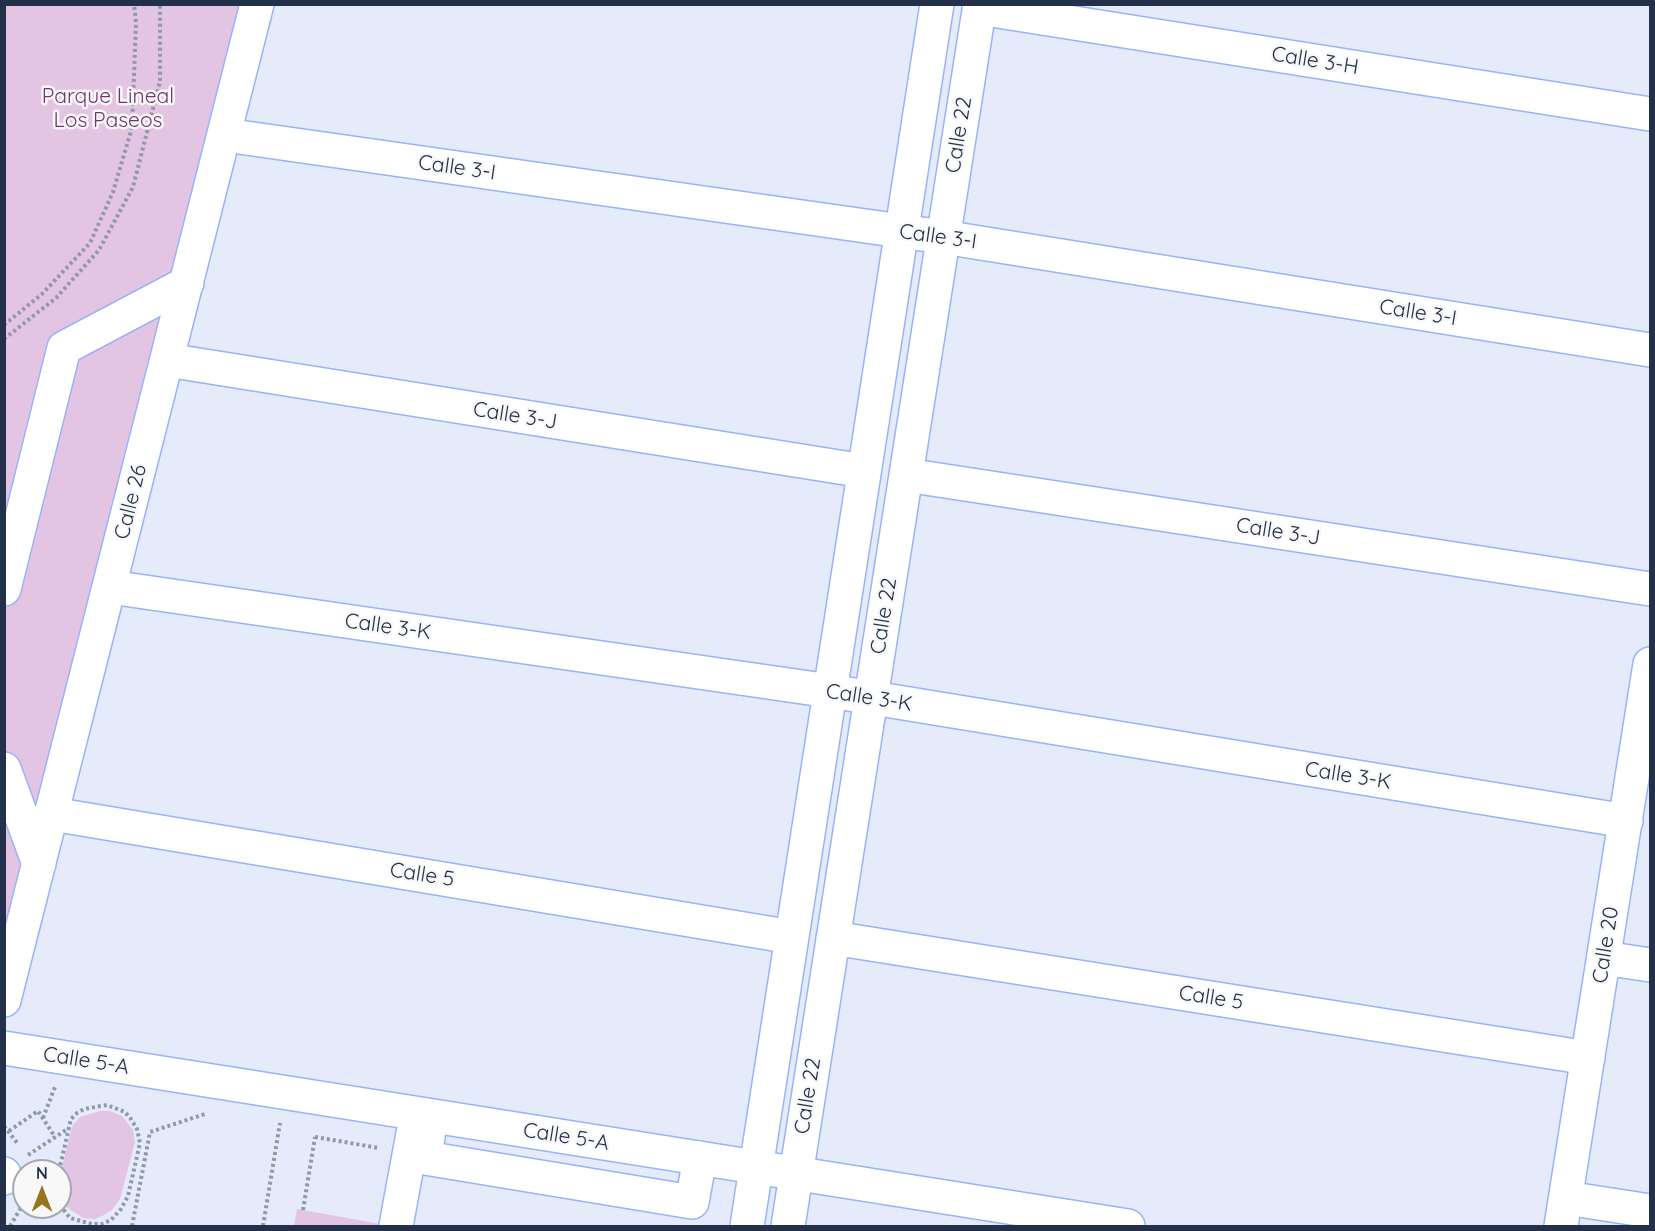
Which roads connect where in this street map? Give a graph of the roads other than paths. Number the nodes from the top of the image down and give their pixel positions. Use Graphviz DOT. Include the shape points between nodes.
graph roads {
  1 [pos="258,4"];
  2 [pos="936,4"];
  3 [pos="980,6"];
  4 [pos="1650,114"];
  5 [pos="225,135"];
  6 [pos="902,232"];
  7 [pos="943,237"];
  8 [pos="187,283"];
  9 [pos="1650,350"];
  10 [pos="167,360"];
  11 [pos="864,471"];
  12 [pos="906,475"];
  13 [pos="110,587"];
  14 [pos="4,589"];
  15 [pos="1650,589"];
  16 [pos="1650,664"];
  17 [pos="830,691"];
  18 [pos="871,698"];
  19 [pos="1645,732"];
  20 [pos="4,769"];
  21 [pos="52,814"];
  22 [pos="1626,821"];
  23 [pos="39,864"];
  24 [pos="792,937"];
  25 [pos="833,938"];
  26 [pos="1604,958"];
  27 [pos="1650,965"];
  28 [pos="4,1000"];
  29 [pos="4,1048"];
  30 [pos="1588,1058"];
  31 [pos="424,1115"];
  32 [pos="700,1158"];
  33 [pos="756,1168"];
  34 [pos="796,1174"];
  35 [pos="1650,1211"];
  36 [pos="1564,1212"];
  37 [pos="396,1227"];
  38 [pos="747,1227"];
  39 [pos="788,1227"];
  40 [pos="1128,1227"];
  1 -- 5 [label="street, Calle 26"];
  2 -- 6 [label="street, Calle 22"];
  3 -- 4 [label="street, Calle 3-H"];
  3 -- 7 [label="street, Calle 22"];
  5 -- 6 [label="street, Calle 3-I"];
  5 -- 8 [label="street, Calle 26"];
  6 -- 7 [label="street, Calle 3-I"];
  6 -- 11 [label="street, Calle 22"];
  7 -- 9 [label="street, Calle 3-I"];
  7 -- 12 [label="street, Calle 22"];
  8 -- 10 [label="street, Calle 26"];
  8 -- 14 [label="street" via="64,348"];
  10 -- 11 [label="street, Calle 3-J"];
  10 -- 13 [label="street, Calle 26"];
  11 -- 17 [label="street, Calle 22"];
  12 -- 15 [label="street, Calle 3-J"];
  12 -- 18 [label="street, Calle 22"];
  13 -- 17 [label="street, Calle 3-K"];
  13 -- 21 [label="street, Calle 26"];
  16 -- 19 [label="street, Calle 20"];
  17 -- 18 [label="street, Calle 3-K"];
  17 -- 24 [label="street, Calle 22"];
  18 -- 22 [label="street, Calle 3-K"];
  18 -- 25 [label="street, Calle 22"];
  19 -- 22 [label="street, Calle 20"];
  20 -- 23 [label="street"];
  21 -- 23 [label="street, Calle 26"];
  21 -- 24 [label="street, Calle 5"];
  22 -- 26 [label="street, Calle 20"];
  23 -- 28 [label="street, Calle 26"];
  24 -- 33 [label="street, Calle 22"];
  25 -- 30 [label="street, Calle 5"];
  25 -- 34 [label="street, Calle 22"];
  26 -- 27 [label="street"];
  26 -- 30 [label="street, Calle 20"];
  29 -- 31 [label="street, Calle 5-A"];
  30 -- 36 [label="street, Calle 20"];
  31 -- 32 [label="street, Calle 5-A"];
  31 -- 32 [label="street" via="424,1158 692,1202"];
  31 -- 37 [label="street" via="409,1153"];
  32 -- 33 [label="street, Calle 5-A"];
  33 -- 34 [label="street, Calle 5-A"];
  33 -- 38 [label="street, Calle 22"];
  34 -- 39 [label="street, Calle 22"];
  34 -- 40 [label="street, Calle 5-A"];
  35 -- 36 [label="street"];
}
